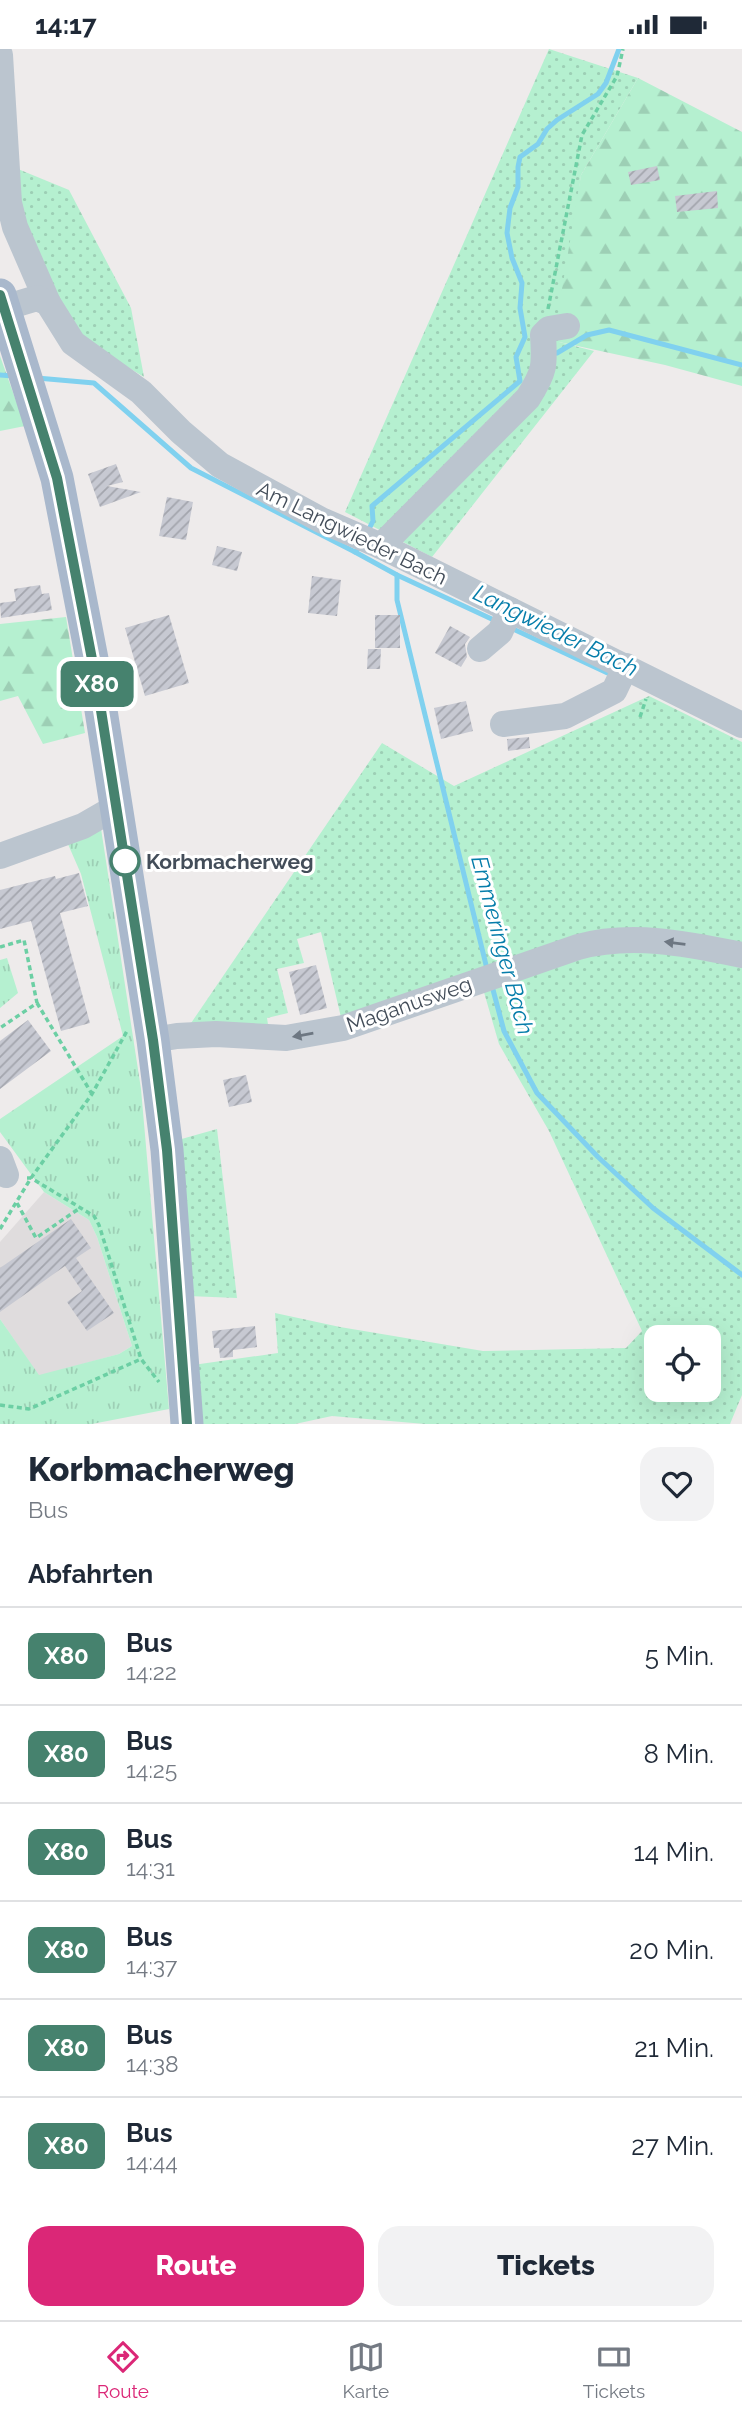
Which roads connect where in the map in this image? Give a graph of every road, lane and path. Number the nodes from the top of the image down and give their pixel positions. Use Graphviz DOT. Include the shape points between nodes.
graph roads {
  1 [pos="623,49"];
  2 [pos="0,55"];
  3 [pos="48,303"];
  4 [pos="1,304"];
  5 [pos="555,331"];
  6 [pos="370,541"];
  7 [pos="506,619"];
  8 [pos="480,649"];
  9 [pos="621,676"];
  10 [pos="645,704"];
  11 [pos="640,717"];
  12 [pos="503,724"];
  13 [pos="742,725"];
  14 [pos="116,807"];
  15 [pos="0,856"];
  16 [pos="0,947"];
  17 [pos="742,955"];
  18 [pos="37,1003"];
  19 [pos="0,1028"];
  20 [pos="142,1032"];
  21 [pos="92,1094"];
  22 [pos="12,1171"];
  23 [pos="17,1203"];
  24 [pos="80,1207"];
  25 [pos="0,1229"];
  26 [pos="141,1359"];
  27 [pos="0,1405"];
  28 [pos="186,1411"];
  1 -- 5 [label="path" via="617,76 582,135"];
  2 -- 3 [label="street, Am Langwieder Bach" via="9,203"];
  3 -- 4 [label="street" via="37,298"];
  3 -- 6 [label="street, Am Langwieder Bach" via="73,343 141,392 220,465"];
  4 -- 14 [label="main road" via="57,478"];
  5 -- 6 [label="street" via="539,381 528,398"];
  6 -- 7 [label="street, Am Langwieder Bach"];
  7 -- 8 [label="street"];
  7 -- 9 [label="street, Am Langwieder Bach"];
  9 -- 12 [label="street" via="614,691 565,716"];
  9 -- 13 [label="street, Am Langwieder Bach"];
  10 -- 11 [label="path"];
  14 -- 15 [label="street" via="83,826"];
  14 -- 20 [label="main road"];
  16 -- 18 [label="path" via="24,940"];
  17 -- 20 [label="street, Maganusweg, one-way" via="696,945 618,939 578,947 343,1028 286,1038"];
  18 -- 19 [label="path"];
  18 -- 21 [label="path"];
  20 -- 21 [label="path"];
  20 -- 28 [label="main road" via="167,1150"];
  21 -- 22 [label="path"];
  22 -- 23 [label="path"];
  22 -- 24 [label="path"];
  23 -- 24 [label="path" via="36,1238"];
  23 -- 25 [label="path"];
  24 -- 26 [label="path" via="99,1225"];
  26 -- 27 [label="path" via="29,1409"];
  26 -- 28 [label="path"];
}
